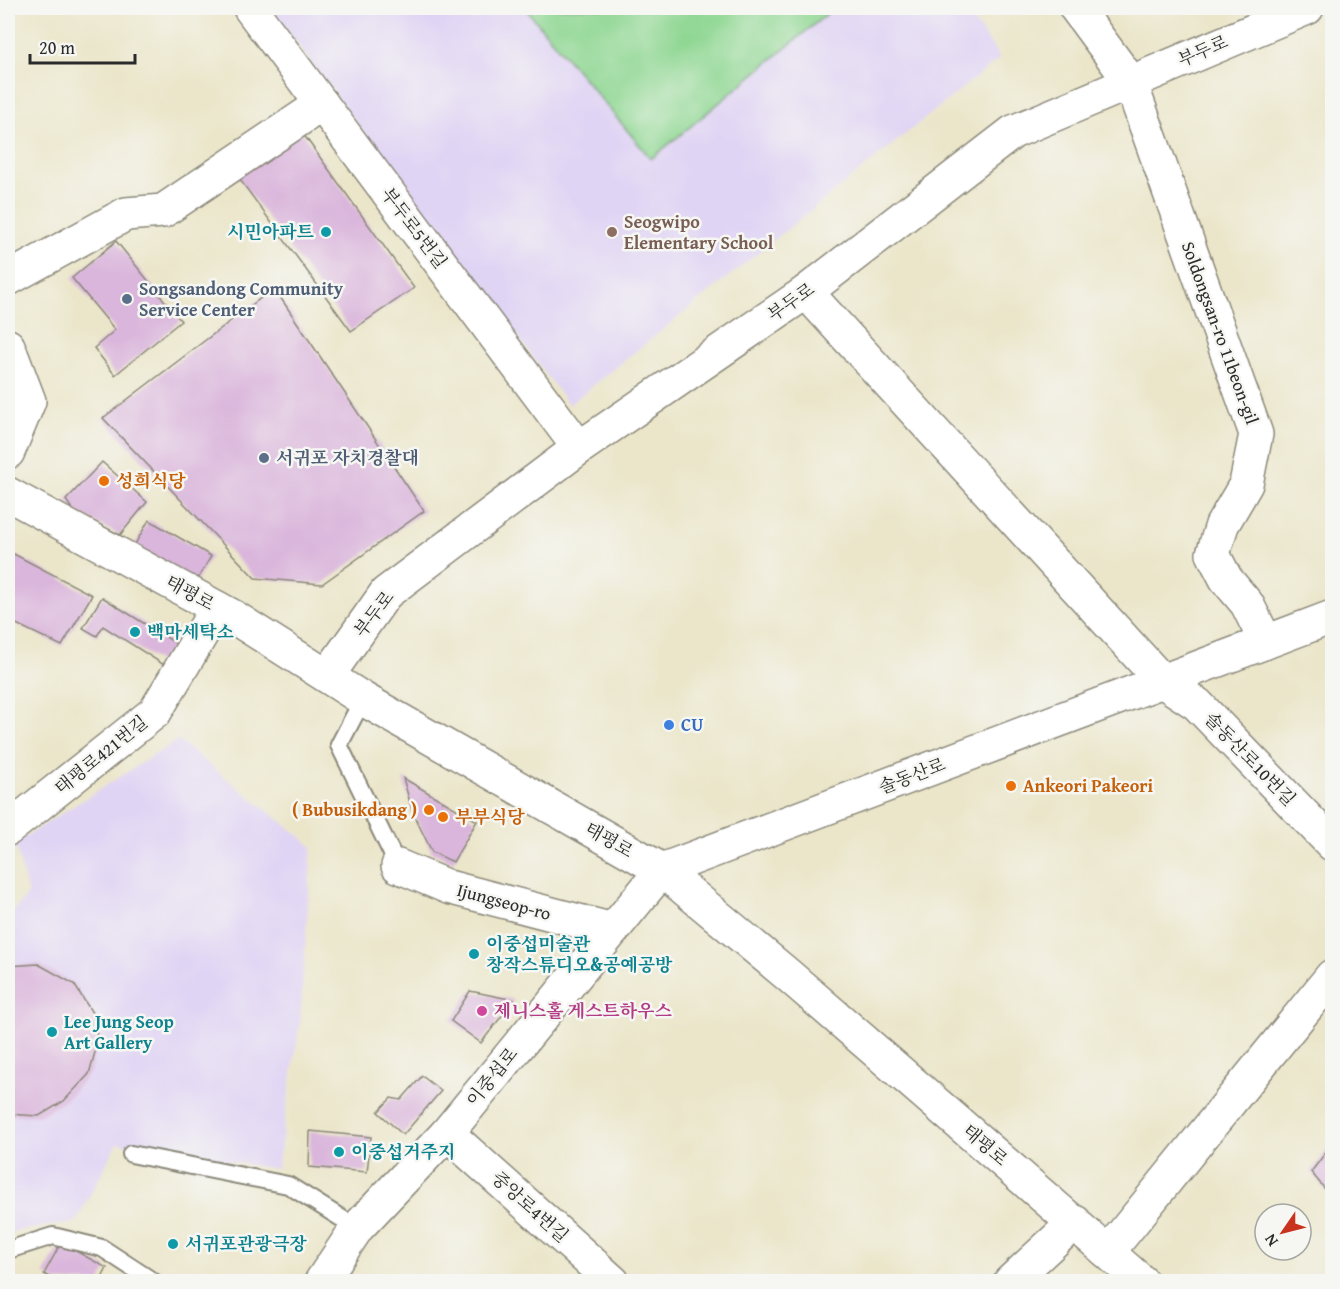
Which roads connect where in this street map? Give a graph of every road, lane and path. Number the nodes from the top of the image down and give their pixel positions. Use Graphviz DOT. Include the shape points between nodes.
graph roads {
  1 [pos="250,8"];
  2 [pos="1076,8"];
  3 [pos="1307,8"];
  4 [pos="1130,81"];
  5 [pos="322,104"];
  6 [pos="8,279"];
  7 [pos="806,292"];
  8 [pos="8,346"];
  9 [pos="579,448"];
  10 [pos="8,452"];
  11 [pos="8,494"];
  12 [pos="217,608"];
  13 [pos="1332,617"];
  14 [pos="1266,642"];
  15 [pos="328,675"];
  16 [pos="1162,681"];
  17 [pos="363,699"];
  18 [pos="8,830"];
  19 [pos="1332,844"];
  20 [pos="398,866"];
  21 [pos="662,870"];
  22 [pos="613,930"];
  23 [pos="1332,976"];
  24 [pos="447,1134"];
  25 [pos="131,1154"];
  26 [pos="1076,1222"];
  27 [pos="357,1228"];
  28 [pos="8,1250"];
  29 [pos="1108,1251"];
  30 [pos="154,1281"];
  31 [pos="321,1281"];
  32 [pos="614,1281"];
  33 [pos="1010,1281"];
  34 [pos="1142,1281"];
  1 -- 5 [label="street, 부두로5번길"];
  2 -- 4 [label="street"];
  3 -- 4 [label="street, 부두로"];
  4 -- 7 [label="street, 부두로" via="1013,132"];
  4 -- 14 [label="street, Soldongsan-ro 11beon-gil" via="1256,434 1246,484 1222,525 1213,554 1226,579 1247,604"];
  5 -- 6 [label="street" via="163,211 126,214"];
  5 -- 9 [label="street, 부두로5번길"];
  7 -- 9 [label="street, 부두로"];
  7 -- 16 [label="street"];
  8 -- 10 [label="street" via="29,401"];
  9 -- 15 [label="street, 부두로" via="387,593"];
  11 -- 12 [label="street, 태평로"];
  12 -- 15 [label="street, 태평로"];
  12 -- 18 [label="street, 태평로421번길" via="155,712"];
  13 -- 14 [label="street, 솔동산로"];
  14 -- 16 [label="street, 솔동산로"];
  15 -- 17 [label="street, 태평로"];
  16 -- 19 [label="street, 솔동산로10번길" via="1197,704"];
  16 -- 21 [label="street, 솔동산로"];
  17 -- 20 [label="lane" via="339,745"];
  17 -- 21 [label="street, 태평로"];
  20 -- 22 [label="street, Ijungseop-ro" via="448,887"];
  21 -- 22 [label="street, 이중섭로"];
  21 -- 26 [label="street, 태평로"];
  22 -- 24 [label="street, 이중섭로"];
  23 -- 29 [label="street"];
  24 -- 27 [label="street, 이중섭로"];
  24 -- 32 [label="street, 중앙로4번길"];
  25 -- 27 [label="lane" via="288,1185"];
  26 -- 29 [label="street, 태평로"];
  26 -- 33 [label="street"];
  27 -- 31 [label="street, 이중섭로"];
  28 -- 30 [label="lane" via="53,1236 102,1248"];
  29 -- 34 [label="street, 태평로"];
}
